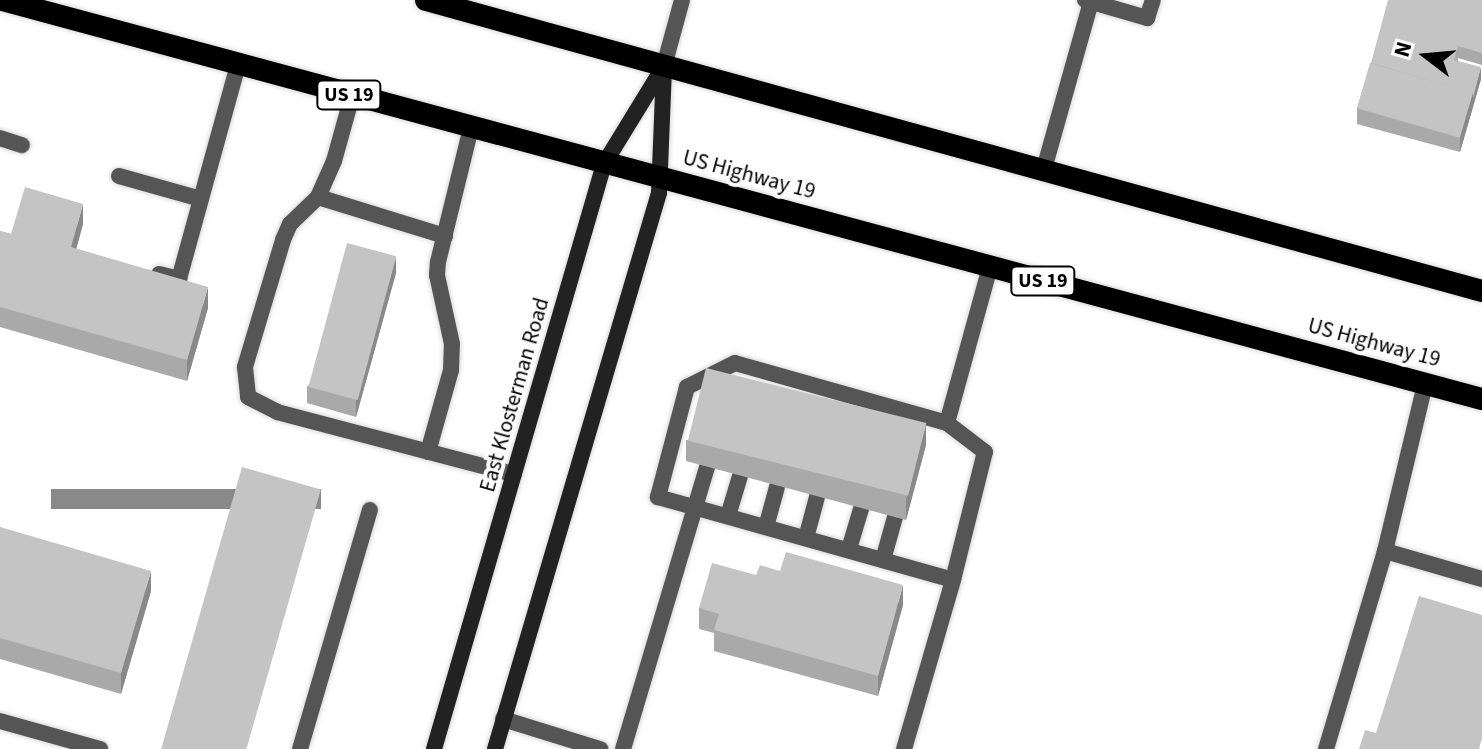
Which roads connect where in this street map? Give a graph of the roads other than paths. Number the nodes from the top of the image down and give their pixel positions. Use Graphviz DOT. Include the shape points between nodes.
graph roads {
  1 [pos="2,0"];
  2 [pos="426,0"];
  3 [pos="682,0"];
  4 [pos="1153,0"];
  5 [pos="1088,1"];
  6 [pos="238,65"];
  7 [pos="664,66"];
  8 [pos="352,96"];
  9 [pos="471,128"];
  10 [pos="0,138"];
  11 [pos="22,145"];
  12 [pos="604,164"];
  13 [pos="1044,169"];
  14 [pos="119,176"];
  15 [pos="662,179"];
  16 [pos="318,197"];
  17 [pos="201,199"];
  18 [pos="445,236"];
  19 [pos="990,267"];
  20 [pos="138,269"];
  21 [pos="1482,291"];
  22 [pos="735,363"];
  23 [pos="1425,384"];
  24 [pos="727,393"];
  25 [pos="1482,399"];
  26 [pos="947,423"];
  27 [pos="428,452"];
  28 [pos="707,467"];
  29 [pos="514,474"];
  30 [pos="740,476"];
  31 [pos="777,487"];
  32 [pos="817,497"];
  33 [pos="696,508"];
  34 [pos="861,509"];
  35 [pos="370,510"];
  36 [pos="728,516"];
  37 [pos="895,517"];
  38 [pos="766,527"];
  39 [pos="806,538"];
  40 [pos="849,549"];
  41 [pos="1385,551"];
  42 [pos="883,560"];
  43 [pos="1482,579"];
  44 [pos="953,580"];
  45 [pos="503,719"];
  46 [pos="0,721"];
  47 [pos="100,749"];
  48 [pos="300,749"];
  49 [pos="434,749"];
  50 [pos="495,749"];
  51 [pos="600,749"];
  52 [pos="623,749"];
  53 [pos="904,749"];
  54 [pos="1326,749"];
  1 -- 6 [label="highway, US Highway 19 / US 19"];
  2 -- 7 [label="highway"];
  3 -- 7 [label="street, East Klosterman Road"];
  4 -- 5 [label="street" via="1147,18"];
  5 -- 13 [label="street"];
  6 -- 8 [label="highway, US Highway 19 / US 19"];
  6 -- 17 [label="street"];
  7 -- 12 [label="main road, East Klosterman Road"];
  7 -- 13 [label="highway"];
  7 -- 15 [label="main road, East Klosterman Road"];
  8 -- 9 [label="highway, US Highway 19 / US 19"];
  8 -- 16 [label="street"];
  9 -- 12 [label="highway, US Highway 19 / US 19"];
  9 -- 18 [label="street"];
  10 -- 11 [label="street"];
  12 -- 15 [label="highway, US Highway 19 / US 19"];
  12 -- 29 [label="main road, East Klosterman Road"];
  13 -- 21 [label="highway"];
  14 -- 17 [label="street"];
  15 -- 19 [label="highway, US Highway 19 / US 19"];
  15 -- 45 [label="main road, East Klosterman Road"];
  16 -- 18 [label="street"];
  16 -- 27 [label="street" via="290,224 283,240 245,367 248,397 277,412"];
  17 -- 20 [label="street" via="179,279"];
  18 -- 27 [label="street" via="437,275 452,344 451,370"];
  19 -- 23 [label="highway, US Highway 19 / US 19"];
  19 -- 26 [label="street"];
  22 -- 24 [label="street"];
  22 -- 26 [label="street" via="767,380 921,423"];
  22 -- 33 [label="street" via="687,387 658,497"];
  23 -- 25 [label="highway, US Highway 19 / US 19"];
  23 -- 41 [label="street"];
  26 -- 44 [label="street" via="985,452"];
  27 -- 29 [label="street"];
  28 -- 33 [label="street"];
  29 -- 49 [label="main road, East Klosterman Road"];
  30 -- 36 [label="street"];
  31 -- 38 [label="street"];
  32 -- 39 [label="street"];
  33 -- 36 [label="street"];
  33 -- 52 [label="street"];
  34 -- 40 [label="street"];
  35 -- 48 [label="street"];
  36 -- 38 [label="street"];
  37 -- 42 [label="street"];
  38 -- 39 [label="street"];
  39 -- 40 [label="street"];
  40 -- 42 [label="street"];
  41 -- 43 [label="street"];
  41 -- 54 [label="street"];
  42 -- 44 [label="street"];
  44 -- 53 [label="street"];
  45 -- 50 [label="main road, East Klosterman Road"];
  45 -- 51 [label="street"];
  46 -- 47 [label="street"];
}
